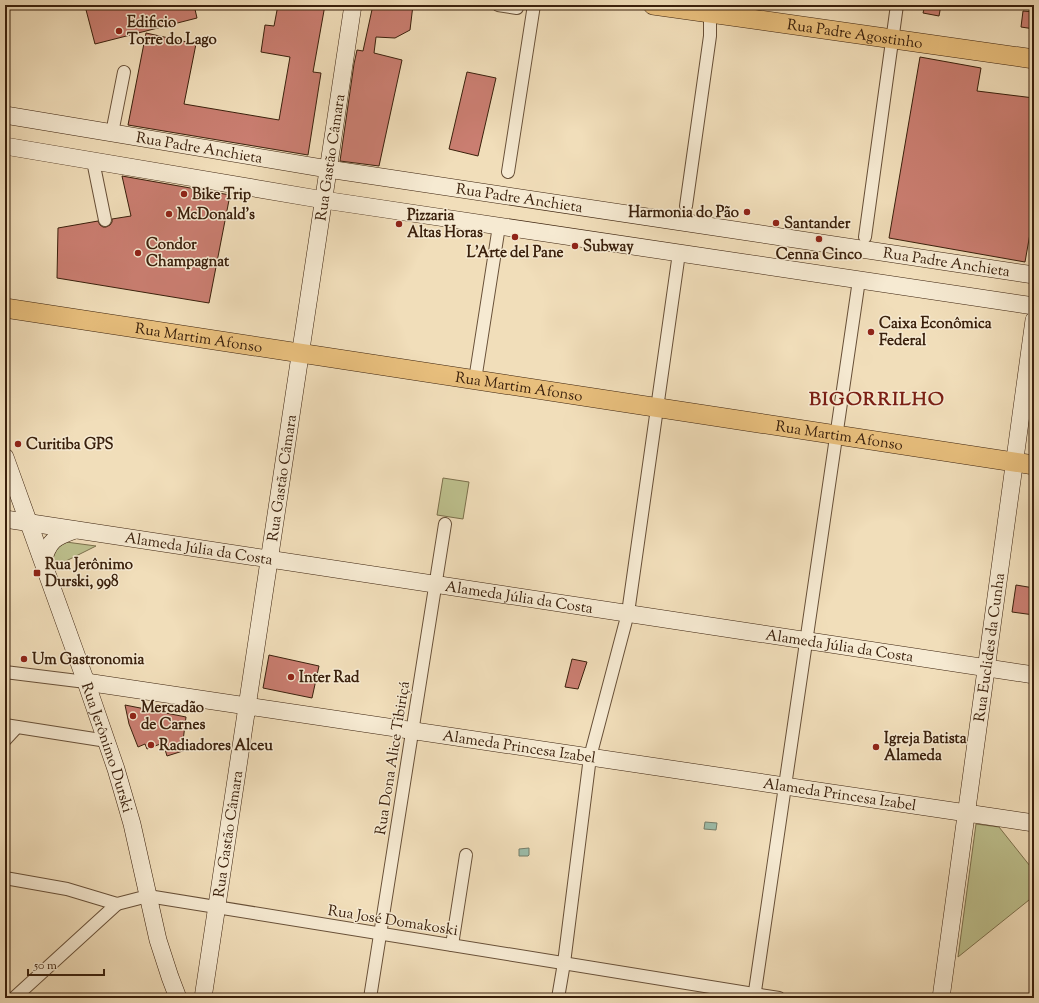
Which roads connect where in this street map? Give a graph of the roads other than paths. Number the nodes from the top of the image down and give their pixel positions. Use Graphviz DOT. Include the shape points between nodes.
graph roads {
  1 [pos="353,5"];
  2 [pos="498,5"];
  3 [pos="534,5"];
  4 [pos="653,5"];
  5 [pos="898,5"];
  6 [pos="517,8"];
  7 [pos="710,9"];
  8 [pos="893,39"];
  9 [pos="1034,59"];
  10 [pos="124,72"];
  11 [pos="5,114"];
  12 [pos="112,132"];
  13 [pos="5,146"];
  14 [pos="93,161"];
  15 [pos="328,169"];
  16 [pos="508,172"];
  17 [pos="324,200"];
  18 [pos="686,206"];
  19 [pos="105,220"];
  20 [pos="499,226"];
  21 [pos="865,237"];
  22 [pos="679,253"];
  23 [pos="1031,275"];
  24 [pos="859,280"];
  25 [pos="1029,305"];
  26 [pos="5,308"];
  27 [pos="1034,320"];
  28 [pos="301,353"];
  29 [pos="475,380"];
  30 [pos="657,407"];
  31 [pos="836,435"];
  32 [pos="5,457"];
  33 [pos="1014,462"];
  34 [pos="1034,465"];
  35 [pos="5,519"];
  36 [pos="28,523"];
  37 [pos="445,524"];
  38 [pos="76,530"];
  39 [pos="270,559"];
  40 [pos="43,561"];
  41 [pos="436,584"];
  42 [pos="628,613"];
  43 [pos="806,640"];
  44 [pos="986,667"];
  45 [pos="5,672"];
  46 [pos="1034,674"];
  47 [pos="86,682"];
  48 [pos="247,706"];
  49 [pos="11,726"];
  50 [pos="412,730"];
  51 [pos="5,740"];
  52 [pos="107,741"];
  53 [pos="590,757"];
  54 [pos="785,786"];
  55 [pos="966,813"];
  56 [pos="1034,823"];
  57 [pos="466,855"];
  58 [pos="5,878"];
  59 [pos="148,896"];
  60 [pos="118,904"];
  61 [pos="217,907"];
  62 [pos="380,934"];
  63 [pos="452,945"];
  64 [pos="564,963"];
  65 [pos="170,978"];
  66 [pos="206,980"];
  67 [pos="754,996"];
  68 [pos="14,998"];
  69 [pos="178,998"];
  70 [pos="204,998"];
  71 [pos="370,998"];
  72 [pos="558,998"];
  73 [pos="779,998"];
  74 [pos="940,998"];
  1 -- 15 [label="street, Rua Gastão Câmara"];
  2 -- 6 [label="street"];
  3 -- 16 [label="street"];
  4 -- 7 [label="main road, Rua Padre Agostinho"];
  5 -- 8 [label="street"];
  7 -- 8 [label="main road, Rua Padre Agostinho"];
  7 -- 18 [label="street" via="710,36"];
  8 -- 9 [label="main road, Rua Padre Agostinho"];
  8 -- 21 [label="street"];
  10 -- 12 [label="street"];
  11 -- 12 [label="street, Rua Padre Anchieta"];
  12 -- 15 [label="street, Rua Padre Anchieta"];
  13 -- 14 [label="street, Rua Padre Anchieta"];
  14 -- 17 [label="street, Rua Padre Anchieta"];
  14 -- 19 [label="street"];
  15 -- 17 [label="street, Rua Gastão Câmara"];
  15 -- 23 [label="street, Rua Padre Anchieta"];
  17 -- 20 [label="street, Rua Padre Anchieta"];
  17 -- 28 [label="street, Rua Gastão Câmara"];
  20 -- 22 [label="street, Rua Padre Anchieta"];
  20 -- 29 [label="street"];
  22 -- 24 [label="street, Rua Padre Anchieta"];
  22 -- 30 [label="street"];
  24 -- 25 [label="street, Rua Padre Anchieta"];
  24 -- 31 [label="street"];
  26 -- 28 [label="main road, Rua Martim Afonso"];
  27 -- 33 [label="street, Rua Euclides da Cunha"];
  28 -- 29 [label="main road, Rua Martim Afonso"];
  28 -- 39 [label="street, Rua Gastão Câmara"];
  29 -- 30 [label="main road, Rua Martim Afonso"];
  30 -- 31 [label="main road, Rua Martim Afonso"];
  30 -- 42 [label="street"];
  31 -- 33 [label="main road, Rua Martim Afonso"];
  31 -- 43 [label="street"];
  32 -- 36 [label="street, Rua Jerônimo Durski"];
  33 -- 34 [label="main road, Rua Martim Afonso"];
  33 -- 44 [label="street, Rua Euclides da Cunha"];
  35 -- 36 [label="street, Alameda Júlia da Costa"];
  36 -- 38 [label="street, Alameda Júlia da Costa"];
  36 -- 40 [label="street, Rua Jerônimo Durski"];
  37 -- 41 [label="street, Rua Dona Alice Tibiriçá"];
  38 -- 39 [label="street, Alameda Júlia da Costa"];
  38 -- 40 [label="street" via="63,534 52,542"];
  39 -- 41 [label="street, Alameda Júlia da Costa"];
  39 -- 48 [label="street, Rua Gastão Câmara"];
  40 -- 47 [label="street, Rua Jerônimo Durski"];
  41 -- 42 [label="street, Alameda Júlia da Costa"];
  41 -- 50 [label="street, Rua Dona Alice Tibiriçá"];
  42 -- 43 [label="street, Alameda Júlia da Costa"];
  42 -- 53 [label="street"];
  43 -- 44 [label="street, Alameda Júlia da Costa"];
  43 -- 54 [label="street"];
  44 -- 46 [label="street, Alameda Júlia da Costa"];
  44 -- 55 [label="street, Rua Euclides da Cunha"];
  45 -- 47 [label="street, Alameda Princesa Izabel"];
  47 -- 48 [label="street, Alameda Princesa Izabel"];
  47 -- 52 [label="street, Rua Jerônimo Durski"];
  48 -- 50 [label="street, Alameda Princesa Izabel"];
  48 -- 61 [label="street, Rua Gastão Câmara"];
  49 -- 51 [label="street"];
  49 -- 52 [label="street"];
  50 -- 53 [label="street, Alameda Princesa Izabel"];
  50 -- 62 [label="street, Rua Dona Alice Tibiriçá"];
  52 -- 59 [label="street, Rua Jerônimo Durski" via="128,807"];
  53 -- 54 [label="street, Alameda Princesa Izabel"];
  53 -- 64 [label="street"];
  54 -- 55 [label="street, Alameda Princesa Izabel"];
  54 -- 67 [label="street"];
  55 -- 56 [label="street, Alameda Princesa Izabel"];
  55 -- 74 [label="street, Rua Euclides da Cunha"];
  57 -- 63 [label="street"];
  58 -- 60 [label="street" via="67,889"];
  59 -- 60 [label="street, Rua José Domakoski"];
  59 -- 61 [label="street, Rua José Domakoski"];
  59 -- 65 [label="street, Rua Jerônimo Durski"];
  60 -- 68 [label="street"];
  61 -- 62 [label="street, Rua José Domakoski"];
  61 -- 66 [label="street, Rua Gastão Câmara"];
  62 -- 63 [label="street, Rua José Domakoski"];
  62 -- 71 [label="street, Rua Dona Alice Tibiriçá"];
  63 -- 64 [label="street, Rua José Domakoski"];
  64 -- 67 [label="street, Rua José Domakoski"];
  64 -- 72 [label="street"];
  65 -- 66 [label="street" via="185,990 194,990"];
  65 -- 69 [label="street, Rua Jerônimo Durski"];
  66 -- 70 [label="street, Rua Gastão Câmara"];
  67 -- 73 [label="street, Rua José Domakoski"];
}
